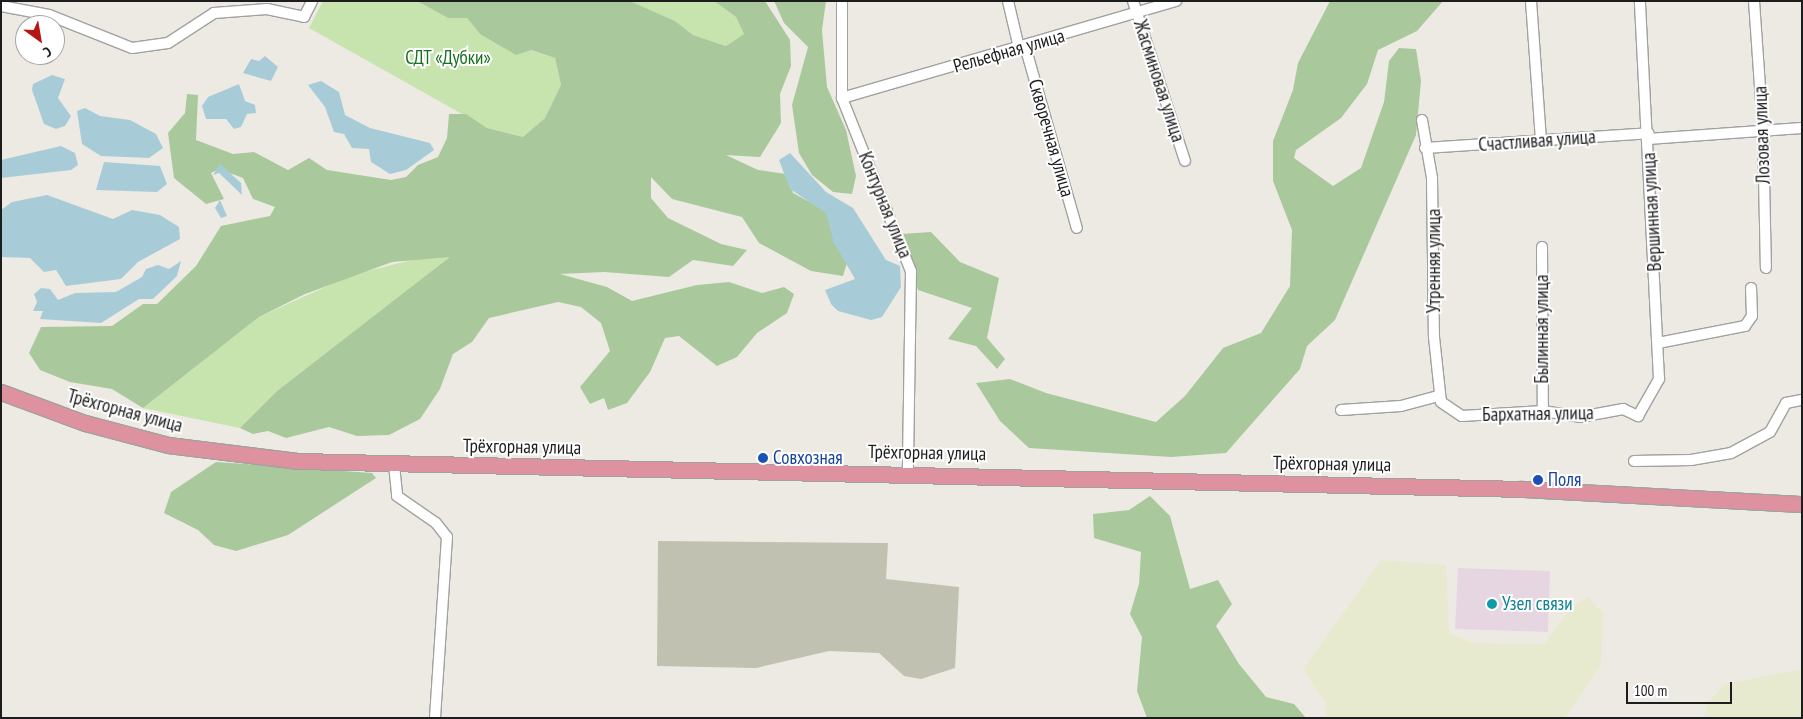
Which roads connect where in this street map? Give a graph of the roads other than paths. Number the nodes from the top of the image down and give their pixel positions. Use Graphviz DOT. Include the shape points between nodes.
graph roads {
  1 [pos="312,1"];
  2 [pos="842,1"];
  3 [pos="1008,1"];
  4 [pos="1133,1"];
  5 [pos="1176,1"];
  6 [pos="1531,1"];
  7 [pos="1640,1"];
  8 [pos="1754,1"];
  9 [pos="1,6"];
  10 [pos="1138,14"];
  11 [pos="1022,47"];
  12 [pos="842,98"];
  13 [pos="1422,120"];
  14 [pos="1802,128"];
  15 [pos="1764,129"];
  16 [pos="1648,136"];
  17 [pos="1541,140"];
  18 [pos="1425,148"];
  19 [pos="1185,161"];
  20 [pos="1077,228"];
  21 [pos="1542,247"];
  22 [pos="1766,268"];
  23 [pos="1751,288"];
  24 [pos="1658,343"];
  25 [pos="1,392"];
  26 [pos="1440,399"];
  27 [pos="1802,400"];
  28 [pos="1341,410"];
  29 [pos="1543,411"];
  30 [pos="1638,416"];
  31 [pos="1634,460"];
  32 [pos="394,465"];
  33 [pos="908,473"];
  34 [pos="1802,504"];
  35 [pos="435,718"];
  1 -- 9 [label="street" via="304,17 267,9 214,13 168,43 132,48 50,16"];
  2 -- 12 [label="street, Контурная улица"];
  3 -- 11 [label="street, Скворечная улица"];
  4 -- 10 [label="street, Жасминовая улица"];
  5 -- 10 [label="street, Рельефная улица"];
  6 -- 17 [label="street"];
  7 -- 16 [label="street, Вершинная улица"];
  8 -- 15 [label="street, Лозовая улица"];
  10 -- 11 [label="street, Рельефная улица"];
  10 -- 19 [label="street, Жасминовая улица"];
  11 -- 12 [label="street, Рельефная улица"];
  11 -- 20 [label="street, Скворечная улица"];
  12 -- 33 [label="street, Контурная улица" via="912,271"];
  13 -- 18 [label="street, Утренняя улица"];
  14 -- 15 [label="street, Счастливая улица"];
  15 -- 16 [label="street, Счастливая улица"];
  15 -- 22 [label="street, Лозовая улица"];
  16 -- 17 [label="street, Счастливая улица"];
  16 -- 24 [label="street, Вершинная улица"];
  17 -- 18 [label="street, Счастливая улица"];
  18 -- 26 [label="street, Утренняя улица" via="1434,216 1432,272"];
  21 -- 29 [label="street, Былинная улица"];
  23 -- 24 [label="street" via="1752,316 1745,326"];
  24 -- 30 [label="street, Вершинная улица" via="1659,379"];
  25 -- 32 [label="highway, Трёхгорная улица" via="85,423 168,446 264,459"];
  26 -- 28 [label="street" via="1401,406"];
  26 -- 29 [label="street, Бархатная улица" via="1462,416"];
  27 -- 31 [label="street" via="1786,403 1770,432 1732,453 1691,460"];
  29 -- 30 [label="street, Бархатная улица" via="1580,417 1623,409"];
  32 -- 33 [label="highway, Трёхгорная улица"];
  32 -- 35 [label="street" via="397,496 436,523 447,537"];
  33 -- 34 [label="highway, Трёхгорная улица" via="1522,489"];
}
